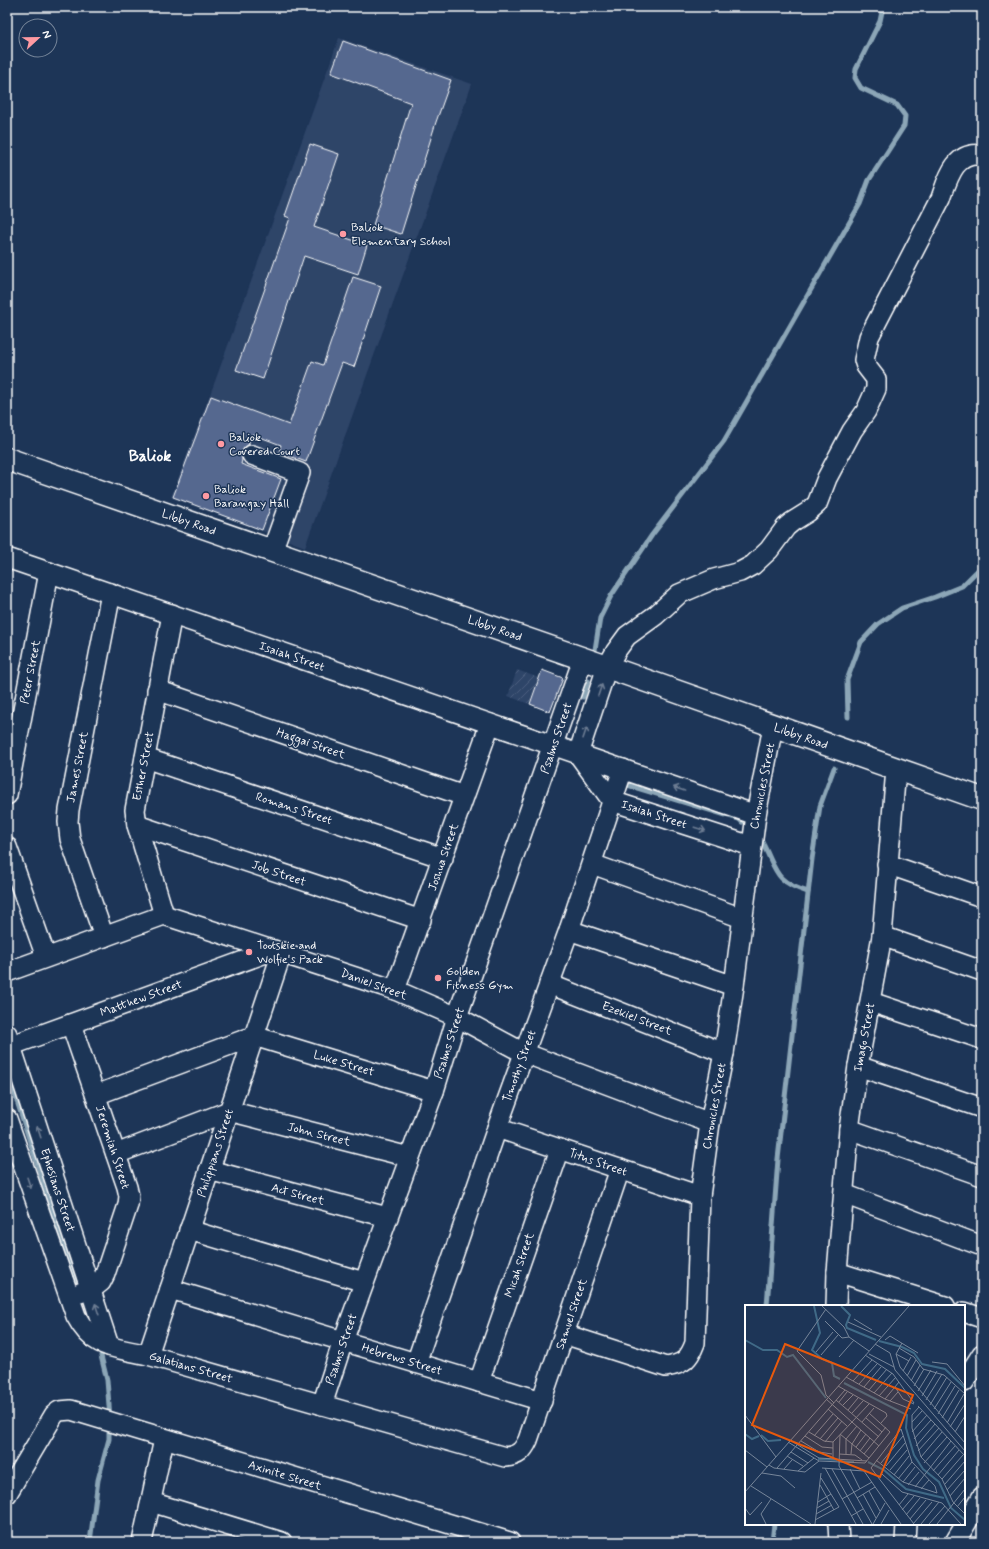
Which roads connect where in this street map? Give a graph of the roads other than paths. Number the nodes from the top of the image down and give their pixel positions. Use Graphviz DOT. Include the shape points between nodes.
graph roads {
  1 [pos="982,155"];
  2 [pos="252,455"];
  3 [pos="7,459"];
  4 [pos="272,551"];
  5 [pos="7,558"];
  6 [pos="49,572"];
  7 [pos="110,593"];
  8 [pos="172,614"];
  9 [pos="583,659"];
  10 [pos="607,667"];
  11 [pos="157,690"];
  12 [pos="490,724"];
  13 [pos="773,726"];
  14 [pos="553,745"];
  15 [pos="578,754"];
  16 [pos="145,758"];
  17 [pos="623,769"];
  18 [pos="896,769"];
  19 [pos="7,795"];
  20 [pos="464,796"];
  21 [pos="982,799"];
  22 [pos="612,801"];
  23 [pos="756,815"];
  24 [pos="136,825"];
  25 [pos="751,846"];
  26 [pos="7,847"];
  27 [pos="443,858"];
  28 [pos="592,864"];
  29 [pos="887,864"];
  30 [pos="982,897"];
  31 [pos="164,915"];
  32 [pos="742,918"];
  33 [pos="421,920"];
  34 [pos="569,930"];
  35 [pos="882,936"];
  36 [pos="104,937"];
  37 [pos="278,951"];
  38 [pos="46,957"];
  39 [pos="982,971"];
  40 [pos="7,972"];
  41 [pos="549,984"];
  42 [pos="734,986"];
  43 [pos="395,990"];
  44 [pos="871,1002"];
  45 [pos="457,1018"];
  46 [pos="71,1024"];
  47 [pos="254,1036"];
  48 [pos="982,1039"];
  49 [pos="8,1042"];
  50 [pos="724,1052"];
  51 [pos="524,1054"];
  52 [pos="858,1066"];
  53 [pos="434,1091"];
  54 [pos="96,1095"];
  55 [pos="982,1108"];
  56 [pos="229,1111"];
  57 [pos="7,1119"];
  58 [pos="710,1123"];
  59 [pos="497,1128"];
  60 [pos="849,1129"];
  61 [pos="560,1149"];
  62 [pos="116,1154"];
  63 [pos="409,1157"];
  64 [pos="620,1169"];
  65 [pos="210,1170"];
  66 [pos="982,1176"];
  67 [pos="844,1194"];
  68 [pos="700,1196"];
  69 [pos="387,1217"];
  70 [pos="189,1230"];
  71 [pos="982,1246"];
  72 [pos="837,1272"];
  73 [pos="364,1282"];
  74 [pos="91,1289"];
  75 [pos="170,1289"];
  76 [pos="69,1297"];
  77 [pos="836,1305"];
  78 [pos="941,1305"];
  79 [pos="965,1312"];
  80 [pos="982,1318"];
  81 [pos="564,1334"];
  82 [pos="343,1341"];
  83 [pos="109,1346"];
  84 [pos="148,1354"];
  85 [pos="982,1354"];
  86 [pos="416,1363"];
  87 [pos="965,1379"];
  88 [pos="479,1382"];
  89 [pos="542,1401"];
  90 [pos="322,1405"];
  91 [pos="164,1439"];
  92 [pos="518,1455"];
  93 [pos="7,1494"];
  94 [pos="982,1497"];
  95 [pos="151,1502"];
  96 [pos="838,1525"];
  97 [pos="906,1525"];
  98 [pos="142,1542"];
  99 [pos="282,1542"];
  100 [pos="510,1542"];
  101 [pos="838,1542"];
  102 [pos="905,1542"];
  103 [pos="955,1542"];
  1 -- 10 [label="street" via="965,156 957,163 869,337 864,360 876,379 876,389 827,478 817,504 786,527 769,550 748,568 679,594 628,636"];
  2 -- 4 [label="street" via="300,473"];
  3 -- 4 [label="main road, Libby Road"];
  4 -- 9 [label="main road, Libby Road"];
  5 -- 6 [label="street, Isaiah Street"];
  6 -- 7 [label="street, Isaiah Street"];
  6 -- 19 [label="street, Peter Street"];
  7 -- 8 [label="street, Isaiah Street"];
  7 -- 36 [label="street, James Street" via="68,822 70,839"];
  8 -- 11 [label="street, Esther Street"];
  8 -- 12 [label="street, Isaiah Street"];
  9 -- 10 [label="main road, Libby Road"];
  9 -- 14 [label="street, Psalms Street"];
  10 -- 13 [label="main road, Libby Road"];
  15 -- 10 [label="street, one-way"];
  11 -- 16 [label="street, Esther Street"];
  11 -- 20 [label="street, Haggai Street"];
  12 -- 14 [label="street, Isaiah Street"];
  12 -- 20 [label="street, Joshua Street"];
  13 -- 18 [label="main road, Libby Road"];
  13 -- 23 [label="street, Chronicles Street"];
  14 -- 15 [label="street, Isaiah Street"];
  14 -- 45 [label="street, Psalms Street"];
  15 -- 17 [label="street, Isaiah Street"];
  15 -- 22 [label="street, Isaiah Street"];
  16 -- 24 [label="street, Esther Street" via="136,804"];
  16 -- 27 [label="street, Romans Street"];
  17 -- 22 [label="street, Timothy Street"];
  23 -- 17 [label="street, Isaiah Street, one-way"];
  18 -- 21 [label="main road, Libby Road"];
  18 -- 29 [label="street, Imago Street"];
  20 -- 27 [label="street, Joshua Street"];
  22 -- 25 [label="street, Isaiah Street, one-way"];
  22 -- 28 [label="street, Timothy Street"];
  23 -- 25 [label="street, Chronicles Street"];
  24 -- 31 [label="street, Esther Street"];
  24 -- 33 [label="street, Job Street"];
  25 -- 32 [label="street, Chronicles Street"];
  26 -- 38 [label="street"];
  27 -- 33 [label="street, Joshua Street"];
  28 -- 32 [label="street"];
  28 -- 34 [label="street, Timothy Street"];
  29 -- 30 [label="street"];
  29 -- 35 [label="street, Imago Street"];
  31 -- 36 [label="street"];
  31 -- 37 [label="street, Daniel Street"];
  32 -- 42 [label="street, Chronicles Street"];
  33 -- 43 [label="street, Joshua Street"];
  34 -- 41 [label="street, Timothy Street"];
  34 -- 42 [label="street"];
  35 -- 39 [label="street"];
  35 -- 44 [label="street, Imago Street"];
  36 -- 38 [label="street"];
  37 -- 43 [label="street, Daniel Street"];
  37 -- 46 [label="street, Matthew Street"];
  37 -- 47 [label="street, Philippians Street"];
  38 -- 40 [label="street"];
  41 -- 50 [label="street, Ezekiel Street"];
  41 -- 51 [label="street, Timothy Street"];
  42 -- 50 [label="street, Chronicles Street"];
  43 -- 45 [label="street, Daniel Street"];
  44 -- 48 [label="street"];
  44 -- 52 [label="street, Imago Street"];
  45 -- 51 [label="street, Daniel Street"];
  45 -- 53 [label="street, Psalms Street"];
  46 -- 49 [label="street, Matthew Street"];
  46 -- 54 [label="street, Jeremiah Street"];
  47 -- 53 [label="street, Luke Street"];
  47 -- 54 [label="street"];
  47 -- 56 [label="street, Philippians Street"];
  74 -- 49 [label="street, Ephesians Street, one-way"];
  50 -- 58 [label="street, Chronicles Street"];
  51 -- 58 [label="street, Daniel Street"];
  51 -- 59 [label="street, Timothy Street"];
  52 -- 55 [label="street"];
  52 -- 60 [label="street, Imago Street"];
  53 -- 63 [label="street, Psalms Street"];
  54 -- 62 [label="street, Jeremiah Street"];
  56 -- 62 [label="street"];
  56 -- 63 [label="street, John Street"];
  56 -- 65 [label="street, Philippians Street"];
  57 -- 76 [label="street, Galatians Street, one-way"];
  58 -- 68 [label="street, Chronicles Street"];
  59 -- 61 [label="street, Titus Street"];
  59 -- 86 [label="street, Timothy Street"];
  60 -- 66 [label="street"];
  60 -- 67 [label="street, Imago Street"];
  61 -- 64 [label="street, Titus Street"];
  61 -- 88 [label="street, Micah Street"];
  62 -- 74 [label="street, Jeremiah Street" via="127,1187 128,1205 105,1274 101,1282"];
  63 -- 69 [label="street, Psalms Street"];
  64 -- 68 [label="street, Titus Street"];
  64 -- 81 [label="street, Samuel Street"];
  65 -- 69 [label="street, Act Street"];
  65 -- 70 [label="street, Philippians Street"];
  67 -- 71 [label="street"];
  67 -- 72 [label="street, Imago Street"];
  68 -- 81 [label="street, Chronicles Street" via="696,1333 690,1355 676,1365 666,1367"];
  69 -- 73 [label="street, Psalms Street"];
  70 -- 73 [label="street"];
  70 -- 75 [label="street, Philippians Street"];
  72 -- 77 [label="street, Imago Street"];
  72 -- 78 [label="street"];
  73 -- 82 [label="street, Psalms Street"];
  74 -- 76 [label="street, Jeremiah Street"];
  83 -- 74 [label="street, Ephesians Street, one-way"];
  75 -- 82 [label="street, Hebrews Street"];
  75 -- 84 [label="street, Philippians Street"];
  76 -- 83 [label="street, Galatians Street" via="76,1316 88,1335"];
  79 -- 80 [label="street"];
  81 -- 89 [label="street, Samuel Street"];
  82 -- 86 [label="street, Hebrews Street"];
  82 -- 90 [label="street, Psalms Street"];
  83 -- 84 [label="street, Galatians Street"];
  84 -- 90 [label="street, Galatians Street"];
  85 -- 87 [label="street"];
  86 -- 88 [label="street, Hebrews Street"];
  88 -- 89 [label="street, Hebrews Street"];
  89 -- 92 [label="street, Samuel Street" via="528,1440"];
  90 -- 92 [label="street, Galatians Street" via="497,1456"];
  91 -- 93 [label="street, Axinite Street" via="71,1410 59,1411 50,1421"];
  91 -- 95 [label="street"];
  91 -- 100 [label="street, Axinite Street"];
  94 -- 103 [label="street"];
  95 -- 98 [label="street"];
  95 -- 99 [label="street"];
  96 -- 101 [label="street"];
  97 -- 102 [label="street"];
}
